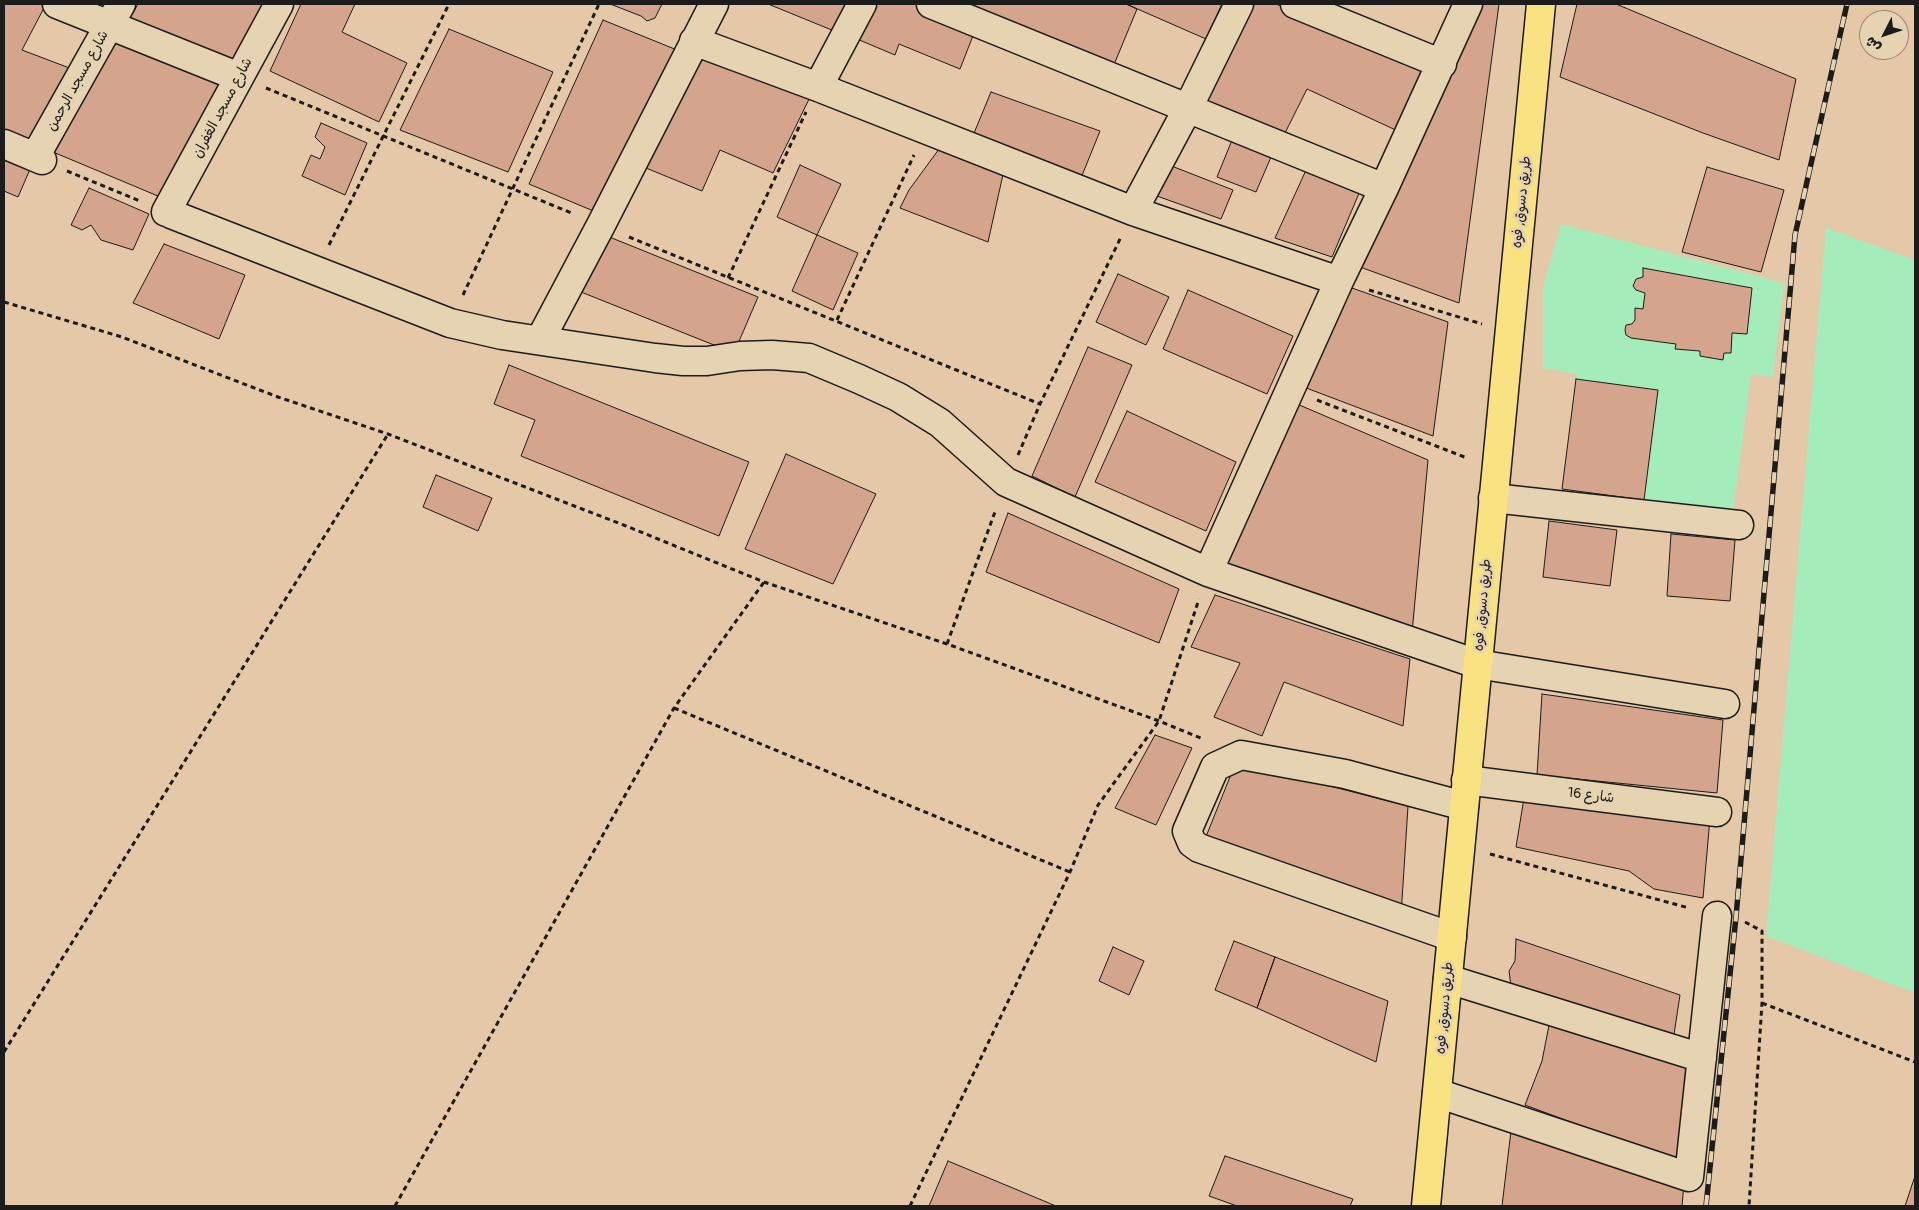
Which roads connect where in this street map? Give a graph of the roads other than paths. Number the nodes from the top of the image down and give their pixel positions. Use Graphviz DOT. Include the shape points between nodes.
graph roads {
  1 [pos="57,4"];
  2 [pos="279,4"];
  3 [pos="714,4"];
  4 [pos="862,4"];
  5 [pos="931,4"];
  6 [pos="1239,4"];
  7 [pos="1295,4"];
  8 [pos="1468,4"];
  9 [pos="1541,4"];
  10 [pos="115,14"];
  11 [pos="694,42"];
  12 [pos="1442,64"];
  13 [pos="240,77"];
  14 [pos="818,87"];
  15 [pos="1188,108"];
  16 [pos="4,144"];
  17 [pos="1384,188"];
  18 [pos="1133,211"];
  19 [pos="1339,281"];
  20 [pos="540,340"];
  21 [pos="1493,498"];
  22 [pos="1739,525"];
  23 [pos="1208,572"];
  24 [pos="1478,664"];
  25 [pos="1725,704"];
  26 [pos="1465,793"];
  27 [pos="1717,812"];
  28 [pos="1717,916"];
  29 [pos="1452,937"];
  30 [pos="1448,979"];
  31 [pos="1702,1058"];
  32 [pos="1437,1093"];
  33 [pos="1426,1206"];
  1 -- 10 [label="street"];
  2 -- 13 [label="street, شارع مسجد الغفران"];
  3 -- 11 [label="street"];
  4 -- 14 [label="street"];
  5 -- 15 [label="street"];
  6 -- 15 [label="street"];
  7 -- 12 [label="street"];
  8 -- 12 [label="street"];
  9 -- 21 [label="main road, طريق دسوق, فوه"];
  10 -- 13 [label="street"];
  10 -- 16 [label="street, شارع مسجد الرحمن" via="39,159"];
  11 -- 14 [label="street"];
  11 -- 20 [label="street"];
  12 -- 17 [label="street"];
  13 -- 20 [label="street, شارع مسجد الغفران" via="169,213 450,322 502,335"];
  14 -- 18 [label="street"];
  15 -- 17 [label="street"];
  15 -- 18 [label="street"];
  17 -- 19 [label="street"];
  18 -- 19 [label="street"];
  19 -- 23 [label="street"];
  20 -- 23 [label="street" via="683,360 772,355 809,358 898,397 940,423 1006,482"];
  21 -- 22 [label="street"];
  21 -- 24 [label="main road, طريق دسوق, فوه"];
  23 -- 24 [label="street"];
  24 -- 25 [label="street"];
  24 -- 26 [label="main road, طريق دسوق, فوه"];
  26 -- 27 [label="street, شارع 16"];
  26 -- 29 [label="main road, طريق دسوق, فوه"];
  26 -- 29 [label="street, شارع 16" via="1241,755 1215,767 1187,831 1192,842 1209,851"];
  28 -- 31 [label="street"];
  29 -- 30 [label="main road, طريق دسوق, فوه"];
  30 -- 31 [label="street"];
  30 -- 32 [label="main road, طريق دسوق, فوه"];
  31 -- 32 [label="street" via="1689,1177"];
  32 -- 33 [label="main road, طريق دسوق, فوه"];
}
